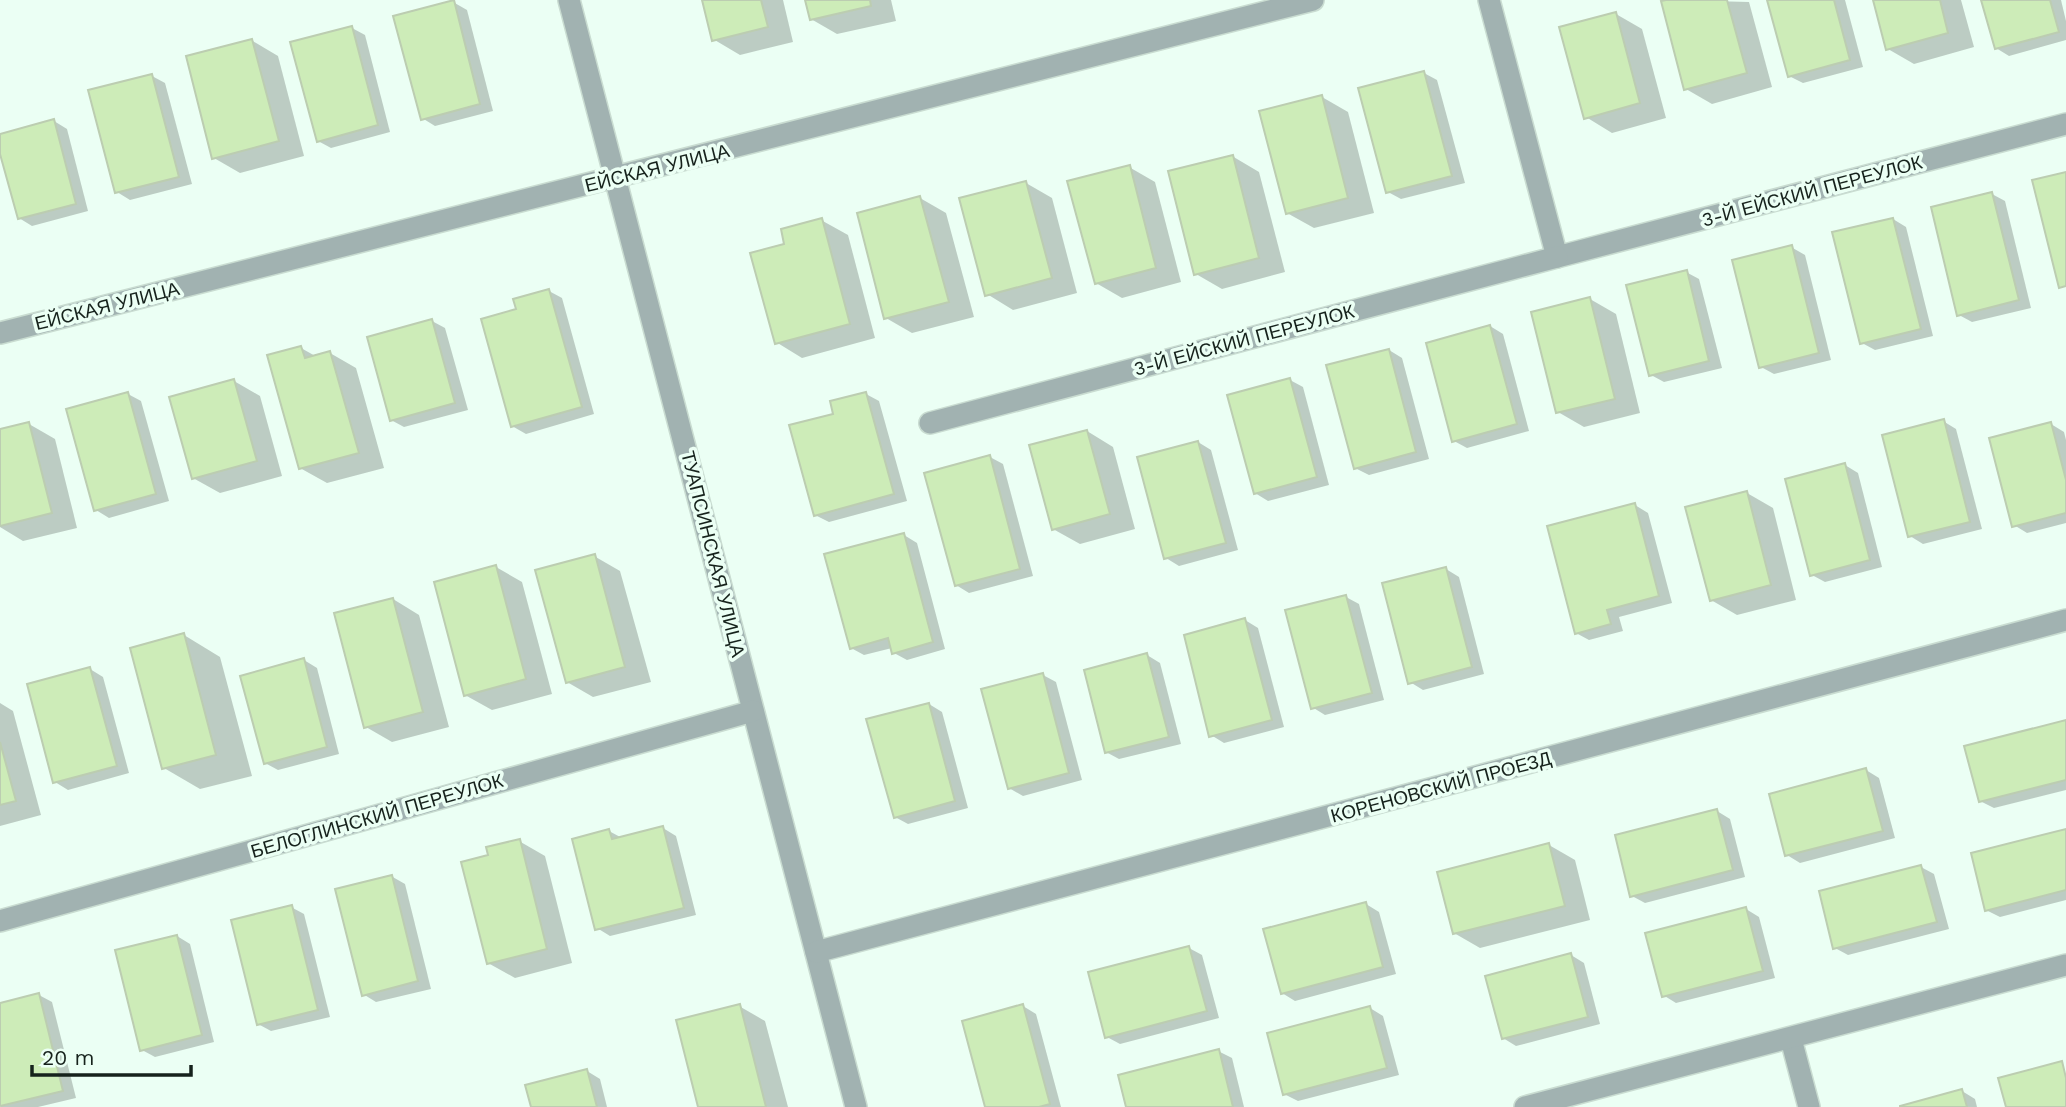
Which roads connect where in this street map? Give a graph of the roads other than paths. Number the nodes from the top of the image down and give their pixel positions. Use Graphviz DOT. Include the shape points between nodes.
graph roads {
  1 [pos="569,0"];
  2 [pos="1313,0"];
  3 [pos="1489,0"];
  4 [pos="2066,124"];
  5 [pos="616,178"];
  6 [pos="1558,257"];
  7 [pos="0,333"];
  8 [pos="930,423"];
  9 [pos="2066,620"];
  10 [pos="753,711"];
  11 [pos="0,920"];
  12 [pos="816,952"];
  13 [pos="2066,965"];
  14 [pos="1791,1039"];
  15 [pos="856,1107"];
  16 [pos="1525,1107"];
  17 [pos="1809,1107"];
  1 -- 5 [label="street, ТУАПСИНСКАЯ УЛИЦА"];
  2 -- 5 [label="street, ЕЙСКАЯ УЛИЦА"];
  3 -- 6 [label="street"];
  4 -- 6 [label="street, 3-Й ЕЙСКИЙ ПЕРЕУЛОК"];
  5 -- 7 [label="street, ЕЙСКАЯ УЛИЦА"];
  5 -- 10 [label="street, ТУАПСИНСКАЯ УЛИЦА"];
  6 -- 8 [label="street, 3-Й ЕЙСКИЙ ПЕРЕУЛОК"];
  9 -- 12 [label="street, КОРЕНОВСКИЙ ПРОЕЗД"];
  10 -- 11 [label="street, БЕЛОГЛИНСКИЙ ПЕРЕУЛОК"];
  10 -- 12 [label="street, ТУАПСИНСКАЯ УЛИЦА"];
  12 -- 15 [label="street, ТУАПСИНСКАЯ УЛИЦА"];
  13 -- 14 [label="street"];
  14 -- 16 [label="street"];
  14 -- 17 [label="street"];
}
